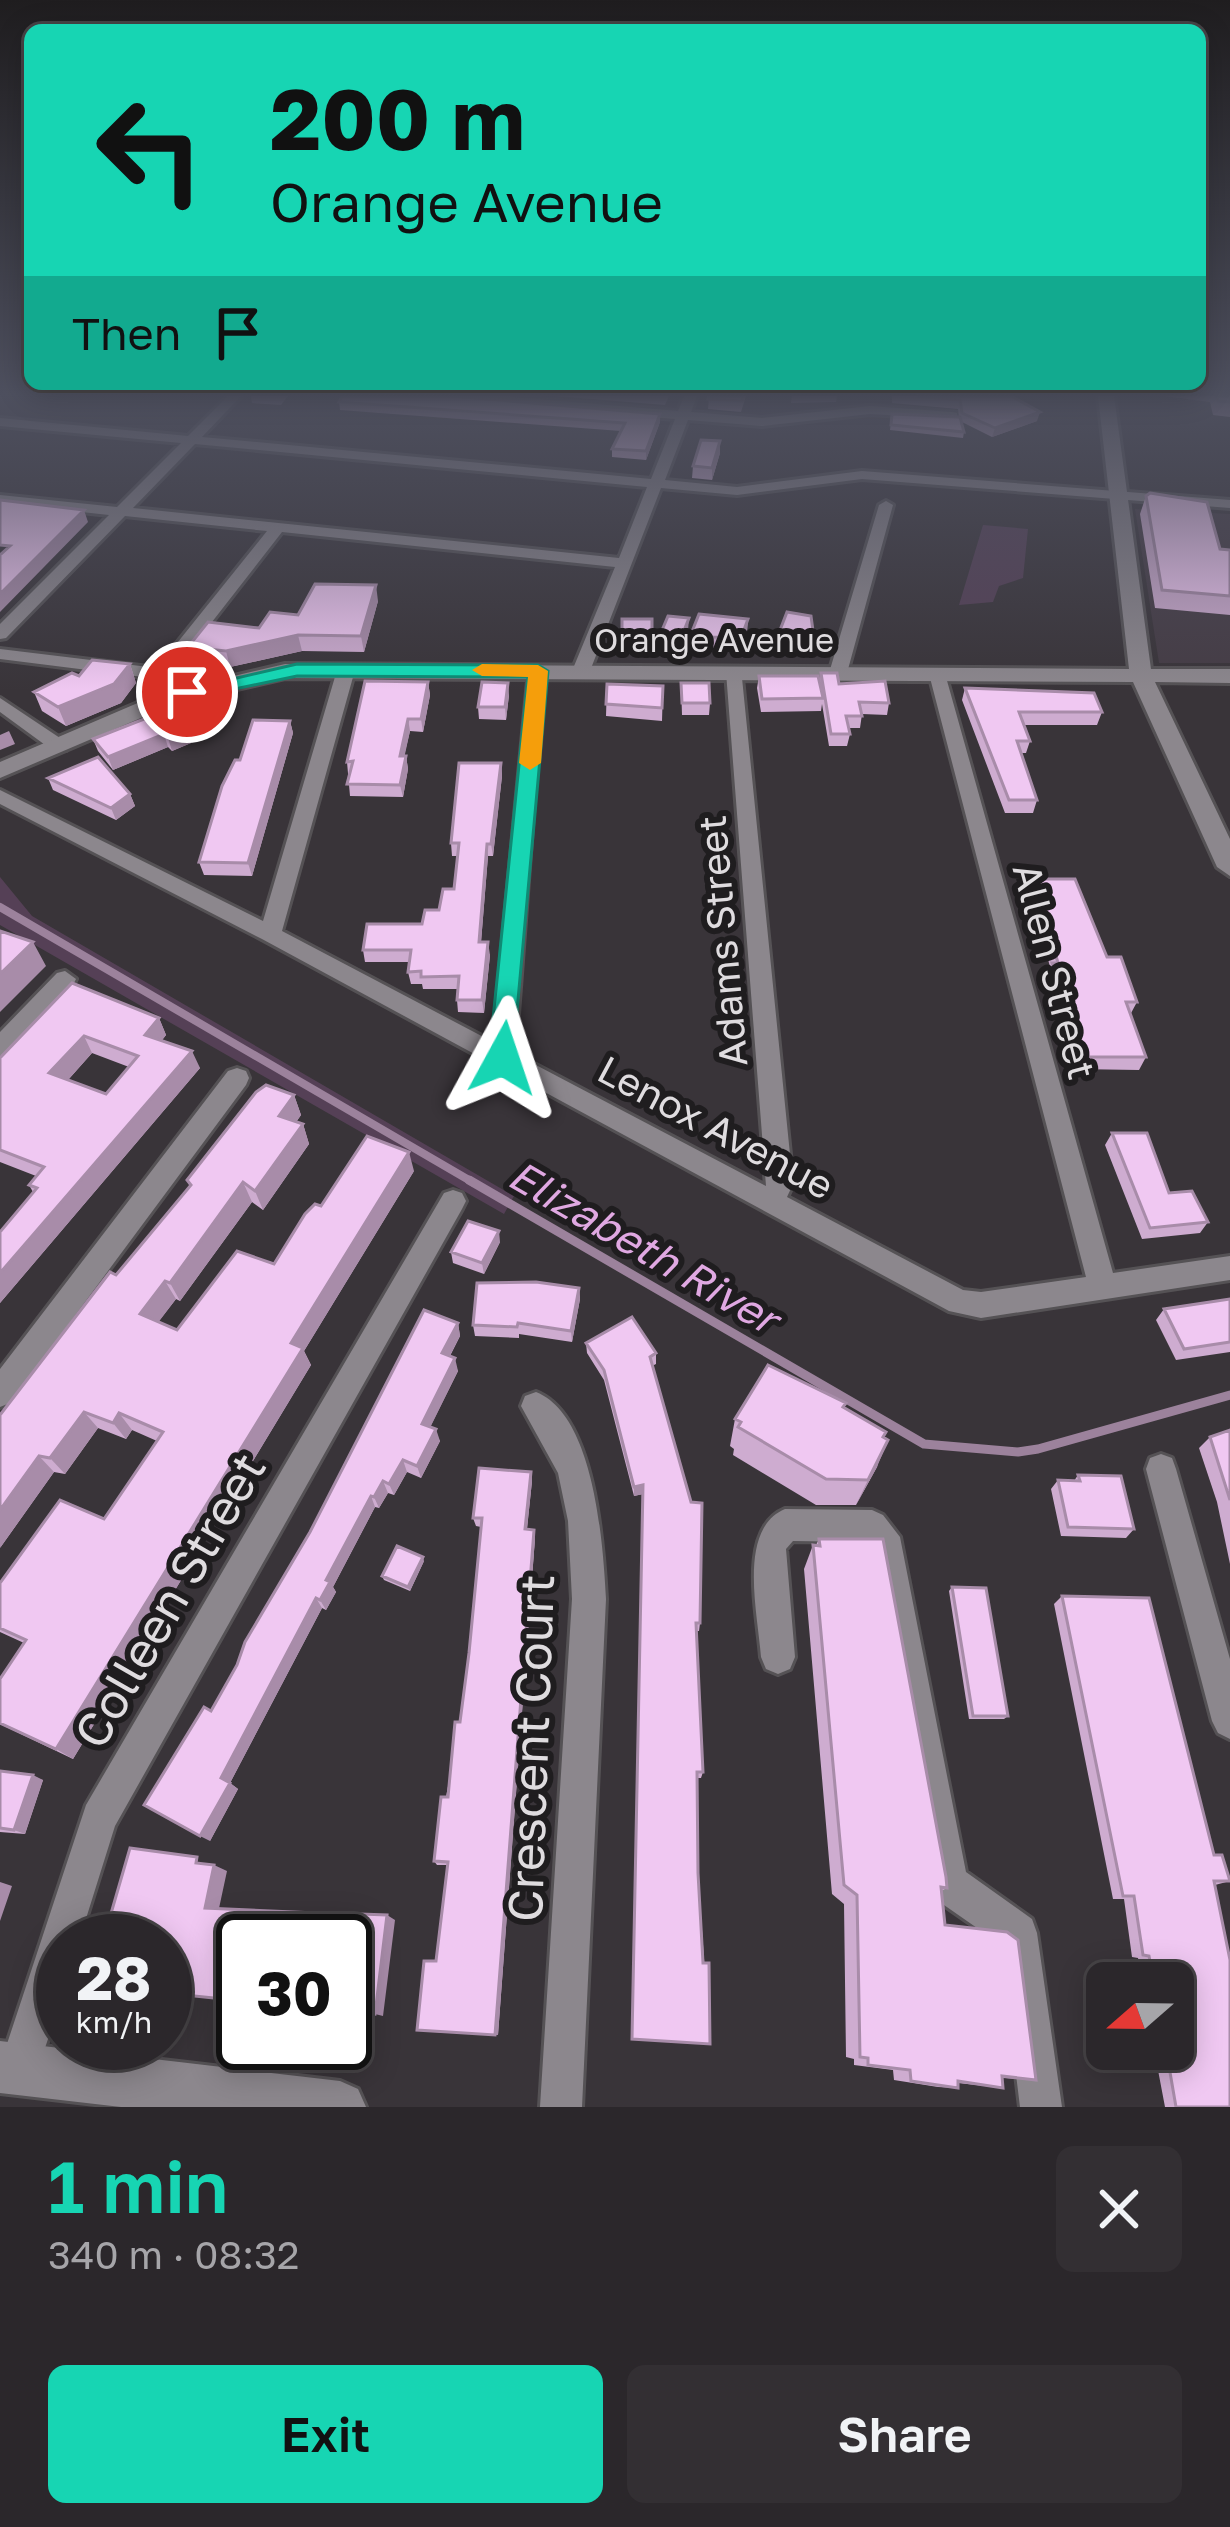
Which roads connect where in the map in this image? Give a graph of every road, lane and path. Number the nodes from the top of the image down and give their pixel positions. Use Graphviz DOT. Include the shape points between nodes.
graph roads {
  1 [pos="138,494"];
  2 [pos="653,494"];
  3 [pos="1088,494"];
  4 [pos="1119,497"];
  5 [pos="0,499"];
  6 [pos="1230,504"];
  7 [pos="886,505"];
  8 [pos="121,512"];
  9 [pos="278,527"];
  10 [pos="625,563"];
  11 [pos="0,634"];
  12 [pos="0,654"];
  13 [pos="346,670"];
  14 [pos="538,671"];
  15 [pos="581,671"];
  16 [pos="735,672"];
  17 [pos="838,673"];
  18 [pos="163,674"];
  19 [pos="938,674"];
  20 [pos="1141,675"];
  21 [pos="1230,676"];
  22 [pos="187,692"];
  23 [pos="0,703"];
  24 [pos="59,746"];
  25 [pos="0,771"];
  26 [pos="0,796"];
  27 [pos="1230,868"];
  28 [pos="270,934"];
  29 [pos="65,979"];
  30 [pos="0,1047"];
  31 [pos="503,1058"];
  32 [pos="237,1078"];
  33 [pos="453,1201"];
  34 [pos="772,1202"];
  35 [pos="1230,1268"];
  36 [pos="1103,1287"];
  37 [pos="0,1394"];
  38 [pos="536,1406"];
  39 [pos="1161,1469"];
  40 [pos="778,1657"];
  41 [pos="1230,1721"];
  42 [pos="9,2069"];
  43 [pos="340,2107"];
  44 [pos="561,2107"];
  45 [pos="1041,2107"];
  1 -- 8 [label="street"];
  2 -- 10 [label="street"];
  3 -- 4 [label="street"];
  4 -- 6 [label="street"];
  4 -- 20 [label="street"];
  5 -- 8 [label="street"];
  7 -- 17 [label="street"];
  8 -- 9 [label="street"];
  8 -- 11 [label="street"];
  9 -- 10 [label="street"];
  9 -- 18 [label="street"];
  10 -- 15 [label="street"];
  12 -- 18 [label="street"];
  13 -- 14 [label="street, Orange Avenue"];
  13 -- 22 [label="street, Orange Avenue" via="284,670"];
  13 -- 28 [label="street"];
  14 -- 15 [label="street, Orange Avenue"];
  14 -- 31 [label="street"];
  15 -- 16 [label="street, Orange Avenue"];
  16 -- 17 [label="street, Orange Avenue"];
  16 -- 34 [label="street, Adams Street" via="780,1184"];
  17 -- 19 [label="street, Orange Avenue"];
  18 -- 22 [label="street"];
  19 -- 20 [label="street, Orange Avenue"];
  19 -- 36 [label="street, Allen Street"];
  20 -- 21 [label="street, Orange Avenue"];
  20 -- 27 [label="street"];
  22 -- 24 [label="street, Orange Avenue"];
  23 -- 24 [label="street"];
  24 -- 25 [label="street, Orange Avenue"];
  26 -- 28 [label="street, Lenox Avenue"];
  28 -- 31 [label="street, Lenox Avenue"];
  29 -- 30 [label="street"];
  31 -- 34 [label="street, Lenox Avenue"];
  32 -- 37 [label="street"];
  33 -- 42 [label="street, Colleen Street" via="99,1818"];
  34 -- 36 [label="street, Lenox Avenue" via="970,1305"];
  35 -- 36 [label="street, Lenox Avenue"];
  38 -- 44 [label="street, Crescent Court" via="572,1457 589,1599"];
  39 -- 41 [label="street"];
  40 -- 45 [label="street" via="770,1544 785,1525 872,1526 889,1548 948,1879 1018,1933"];
  42 -- 43 [label="street"];
}
